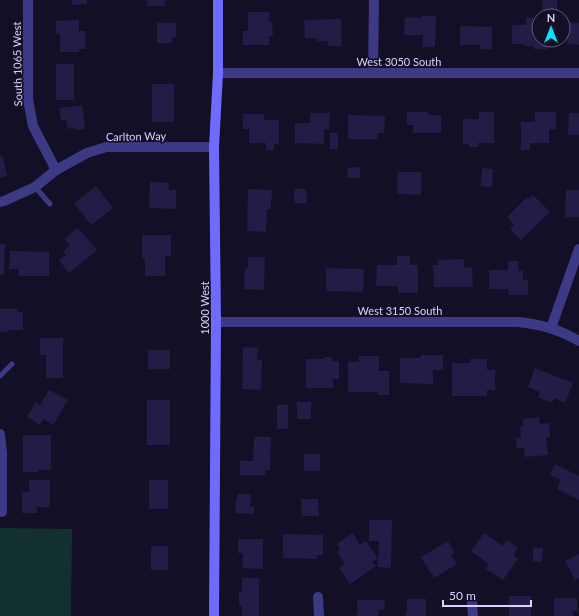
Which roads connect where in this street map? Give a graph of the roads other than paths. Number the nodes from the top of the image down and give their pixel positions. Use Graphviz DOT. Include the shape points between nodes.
graph roads {
  1 [pos="28,0"];
  2 [pos="218,0"];
  3 [pos="374,0"];
  4 [pos="218,73"];
  5 [pos="373,73"];
  6 [pos="579,73"];
  7 [pos="214,147"];
  8 [pos="56,170"];
  9 [pos="35,187"];
  10 [pos="0,202"];
  11 [pos="50,204"];
  12 [pos="579,249"];
  13 [pos="216,322"];
  14 [pos="552,328"];
  15 [pos="579,341"];
  16 [pos="12,364"];
  17 [pos="0,376"];
  18 [pos="0,434"];
  19 [pos="2,512"];
  20 [pos="318,597"];
  21 [pos="472,602"];
  22 [pos="214,616"];
  23 [pos="318,616"];
  24 [pos="473,616"];
  1 -- 8 [label="street, South 1065 West" via="28,99 33,126"];
  2 -- 4 [label="main road, 1000 West"];
  3 -- 5 [label="street"];
  4 -- 5 [label="street, West 3050 South"];
  4 -- 7 [label="main road, 1000 West"];
  5 -- 6 [label="street, West 3050 South"];
  7 -- 8 [label="street, Carlton Way" via="106,147 87,153"];
  7 -- 13 [label="main road, 1000 West"];
  8 -- 9 [label="street, Carlton Way"];
  9 -- 10 [label="street, Carlton Way"];
  9 -- 11 [label="lane"];
  12 -- 14 [label="street"];
  13 -- 14 [label="street, West 3150 South" via="519,322"];
  13 -- 22 [label="main road, 1000 West"];
  14 -- 15 [label="street, West 3150 South"];
  16 -- 17 [label="lane"];
  18 -- 19 [label="street"];
  20 -- 23 [label="street"];
  21 -- 24 [label="street"];
}
